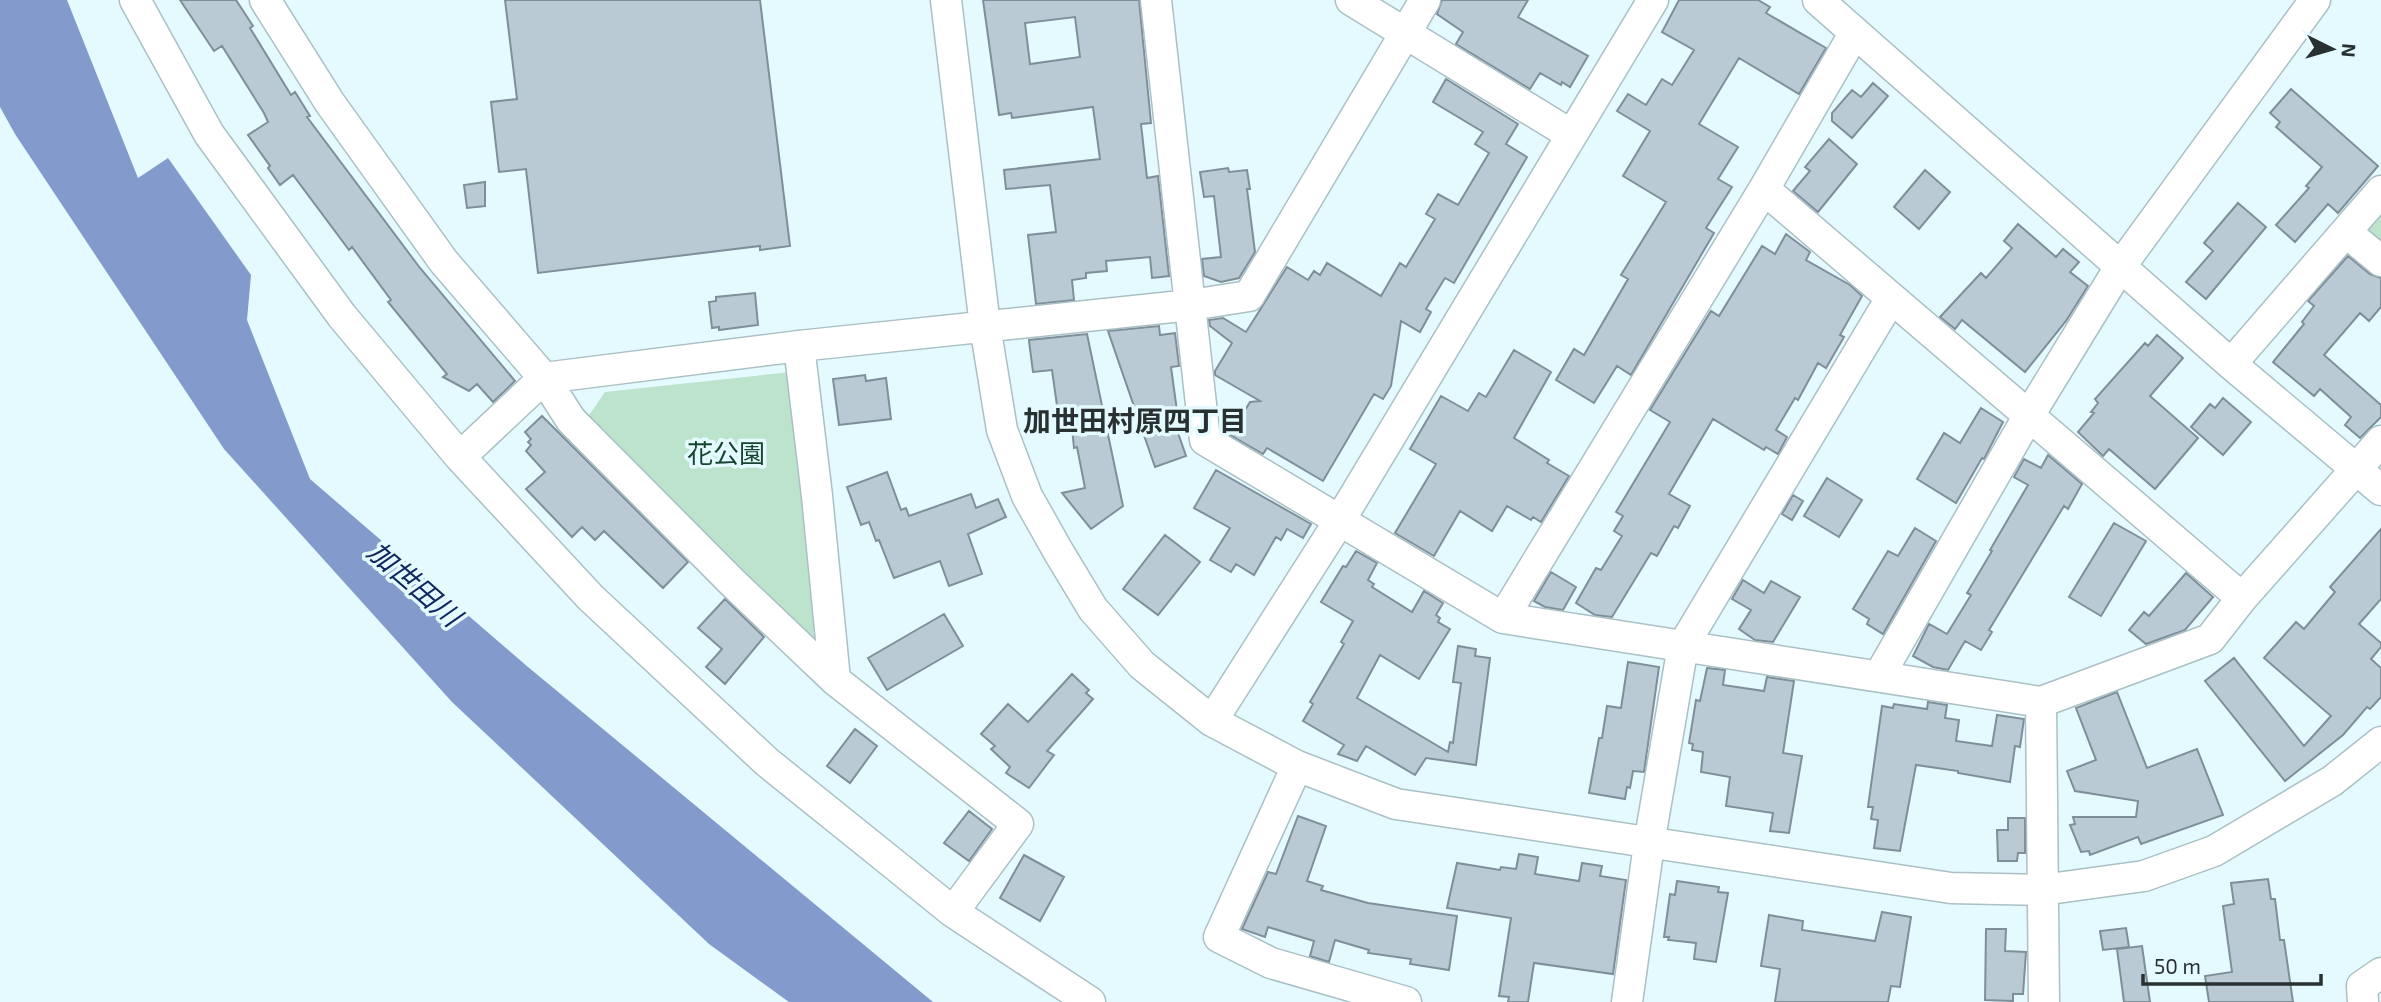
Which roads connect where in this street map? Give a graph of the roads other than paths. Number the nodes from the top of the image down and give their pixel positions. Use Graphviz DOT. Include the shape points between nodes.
graph roads {
  1 [pos="135,0"];
  2 [pos="265,0"];
  3 [pos="946,0"];
  4 [pos="1156,0"];
  5 [pos="1351,0"];
  6 [pos="1425,0"];
  7 [pos="1653,0"];
  8 [pos="1818,0"];
  9 [pos="2315,0"];
  10 [pos="1406,32"];
  11 [pos="1854,34"];
  12 [pos="1570,134"];
  13 [pos="1763,189"];
  14 [pos="2381,191"];
  15 [pos="2346,232"];
  16 [pos="2381,261"];
  17 [pos="2120,267"];
  18 [pos="1890,300"];
  19 [pos="1191,306"];
  20 [pos="985,326"];
  21 [pos="799,346"];
  22 [pos="2231,365"];
  23 [pos="544,378"];
  24 [pos="2028,417"];
  25 [pos="2381,441"];
  26 [pos="460,457"];
  27 [pos="2357,470"];
  28 [pos="2381,490"];
  29 [pos="1340,520"];
  30 [pos="2242,598"];
  31 [pos="1503,618"];
  32 [pos="1683,646"];
  33 [pos="1879,677"];
  34 [pos="835,680"];
  35 [pos="2041,702"];
  36 [pos="1212,721"];
  37 [pos="2381,742"];
  38 [pos="1297,766"];
  39 [pos="1649,844"];
  40 [pos="2042,890"];
  41 [pos="953,912"];
  42 [pos="2381,973"];
  43 [pos="1090,1002"];
  44 [pos="1406,1002"];
  45 [pos="1627,1002"];
  46 [pos="2044,1002"];
  47 [pos="2363,1002"];
  1 -- 26 [label="street" via="209,134 342,316"];
  2 -- 23 [label="street" via="330,103 444,262"];
  3 -- 20 [label="street"];
  4 -- 19 [label="street"];
  5 -- 10 [label="street"];
  6 -- 10 [label="street"];
  7 -- 12 [label="street"];
  8 -- 11 [label="street"];
  9 -- 17 [label="street"];
  10 -- 12 [label="street"];
  10 -- 19 [label="street" via="1249,296"];
  11 -- 13 [label="street"];
  11 -- 17 [label="street"];
  12 -- 29 [label="street"];
  13 -- 18 [label="street"];
  13 -- 31 [label="street"];
  14 -- 15 [label="street"];
  15 -- 16 [label="street"];
  15 -- 22 [label="street"];
  17 -- 22 [label="street"];
  17 -- 24 [label="street"];
  18 -- 24 [label="street"];
  18 -- 32 [label="street"];
  19 -- 20 [label="street"];
  19 -- 29 [label="street" via="1205,440"];
  20 -- 21 [label="street"];
  20 -- 36 [label="street" via="1002,430 1027,496 1058,551 1093,610 1142,665"];
  21 -- 23 [label="street"];
  21 -- 34 [label="street"];
  22 -- 27 [label="street"];
  23 -- 26 [label="street"];
  23 -- 34 [label="street" via="571,420"];
  24 -- 30 [label="street"];
  24 -- 33 [label="street"];
  25 -- 27 [label="street"];
  26 -- 41 [label="street" via="591,598 698,700 767,762"];
  27 -- 28 [label="street"];
  27 -- 30 [label="street"];
  29 -- 31 [label="street"];
  29 -- 36 [label="street"];
  30 -- 35 [label="street" via="2210,639"];
  31 -- 32 [label="street"];
  32 -- 33 [label="street"];
  32 -- 39 [label="street"];
  33 -- 35 [label="street"];
  34 -- 41 [label="street" via="1018,824"];
  35 -- 40 [label="street"];
  36 -- 38 [label="street"];
  37 -- 40 [label="street" via="2332,780 2214,851 2144,876"];
  38 -- 39 [label="street" via="1396,804"];
  38 -- 44 [label="street" via="1219,937 1271,963"];
  39 -- 40 [label="street" via="1951,888"];
  39 -- 45 [label="street"];
  40 -- 46 [label="street"];
  41 -- 43 [label="street"];
  42 -- 47 [label="street" via="2362,986"];
}
